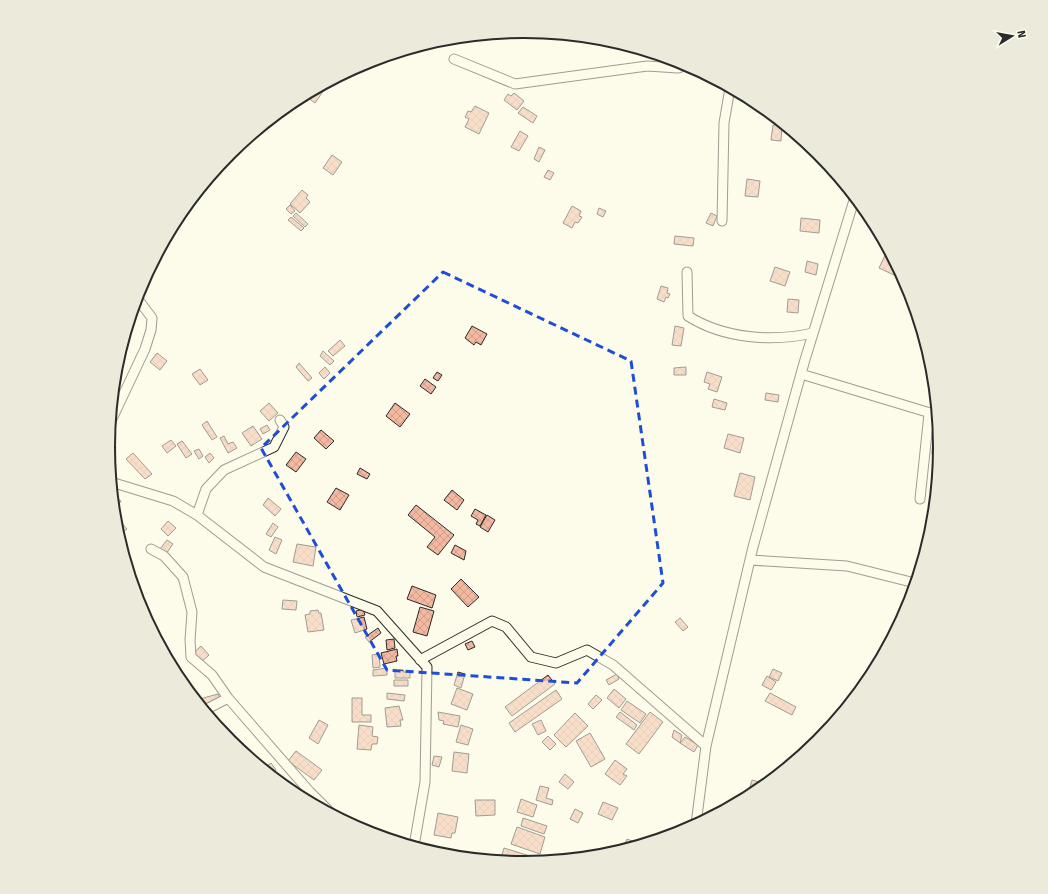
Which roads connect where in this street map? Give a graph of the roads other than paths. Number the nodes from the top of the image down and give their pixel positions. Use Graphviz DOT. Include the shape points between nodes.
graph roads {
  1 [pos="454,59"];
  2 [pos="678,68"];
  3 [pos="729,94"];
  4 [pos="853,204"];
  5 [pos="722,222"];
  6 [pos="687,272"];
  7 [pos="141,304"];
  8 [pos="814,332"];
  9 [pos="801,374"];
  10 [pos="117,408"];
  11 [pos="932,414"];
  12 [pos="280,420"];
  13 [pos="932,420"];
  14 [pos="117,483"];
  15 [pos="920,499"];
  16 [pos="197,515"];
  17 [pos="150,549"];
  18 [pos="750,560"];
  19 [pos="910,582"];
  20 [pos="420,660"];
  21 [pos="228,698"];
  22 [pos="209,708"];
  23 [pos="706,746"];
  24 [pos="319,801"];
  25 [pos="697,818"];
  26 [pos="415,841"];
  1 -- 2 [label="street" via="515,84 647,66"];
  3 -- 5 [label="street" via="724,123"];
  4 -- 8 [label="street"];
  6 -- 8 [label="street" via="688,316 698,322 741,336 791,338"];
  7 -- 10 [label="street" via="152,318 151,330"];
  8 -- 9 [label="street"];
  9 -- 11 [label="street"];
  9 -- 18 [label="street"];
  12 -- 16 [label="street" via="284,427 274,447 224,470 206,490"];
  13 -- 15 [label="street"];
  14 -- 16 [label="street" via="172,501"];
  16 -- 20 [label="street" via="264,567 377,611"];
  17 -- 21 [label="street" via="164,556 183,577 192,612 191,657 212,675"];
  18 -- 19 [label="street" via="847,566"];
  18 -- 23 [label="street"];
  20 -- 23 [label="street" via="492,621 506,627 531,656 556,663 587,650 613,665"];
  20 -- 26 [label="street" via="427,667 425,782"];
  21 -- 22 [label="street"];
  21 -- 24 [label="street"];
  23 -- 25 [label="street"];
}
